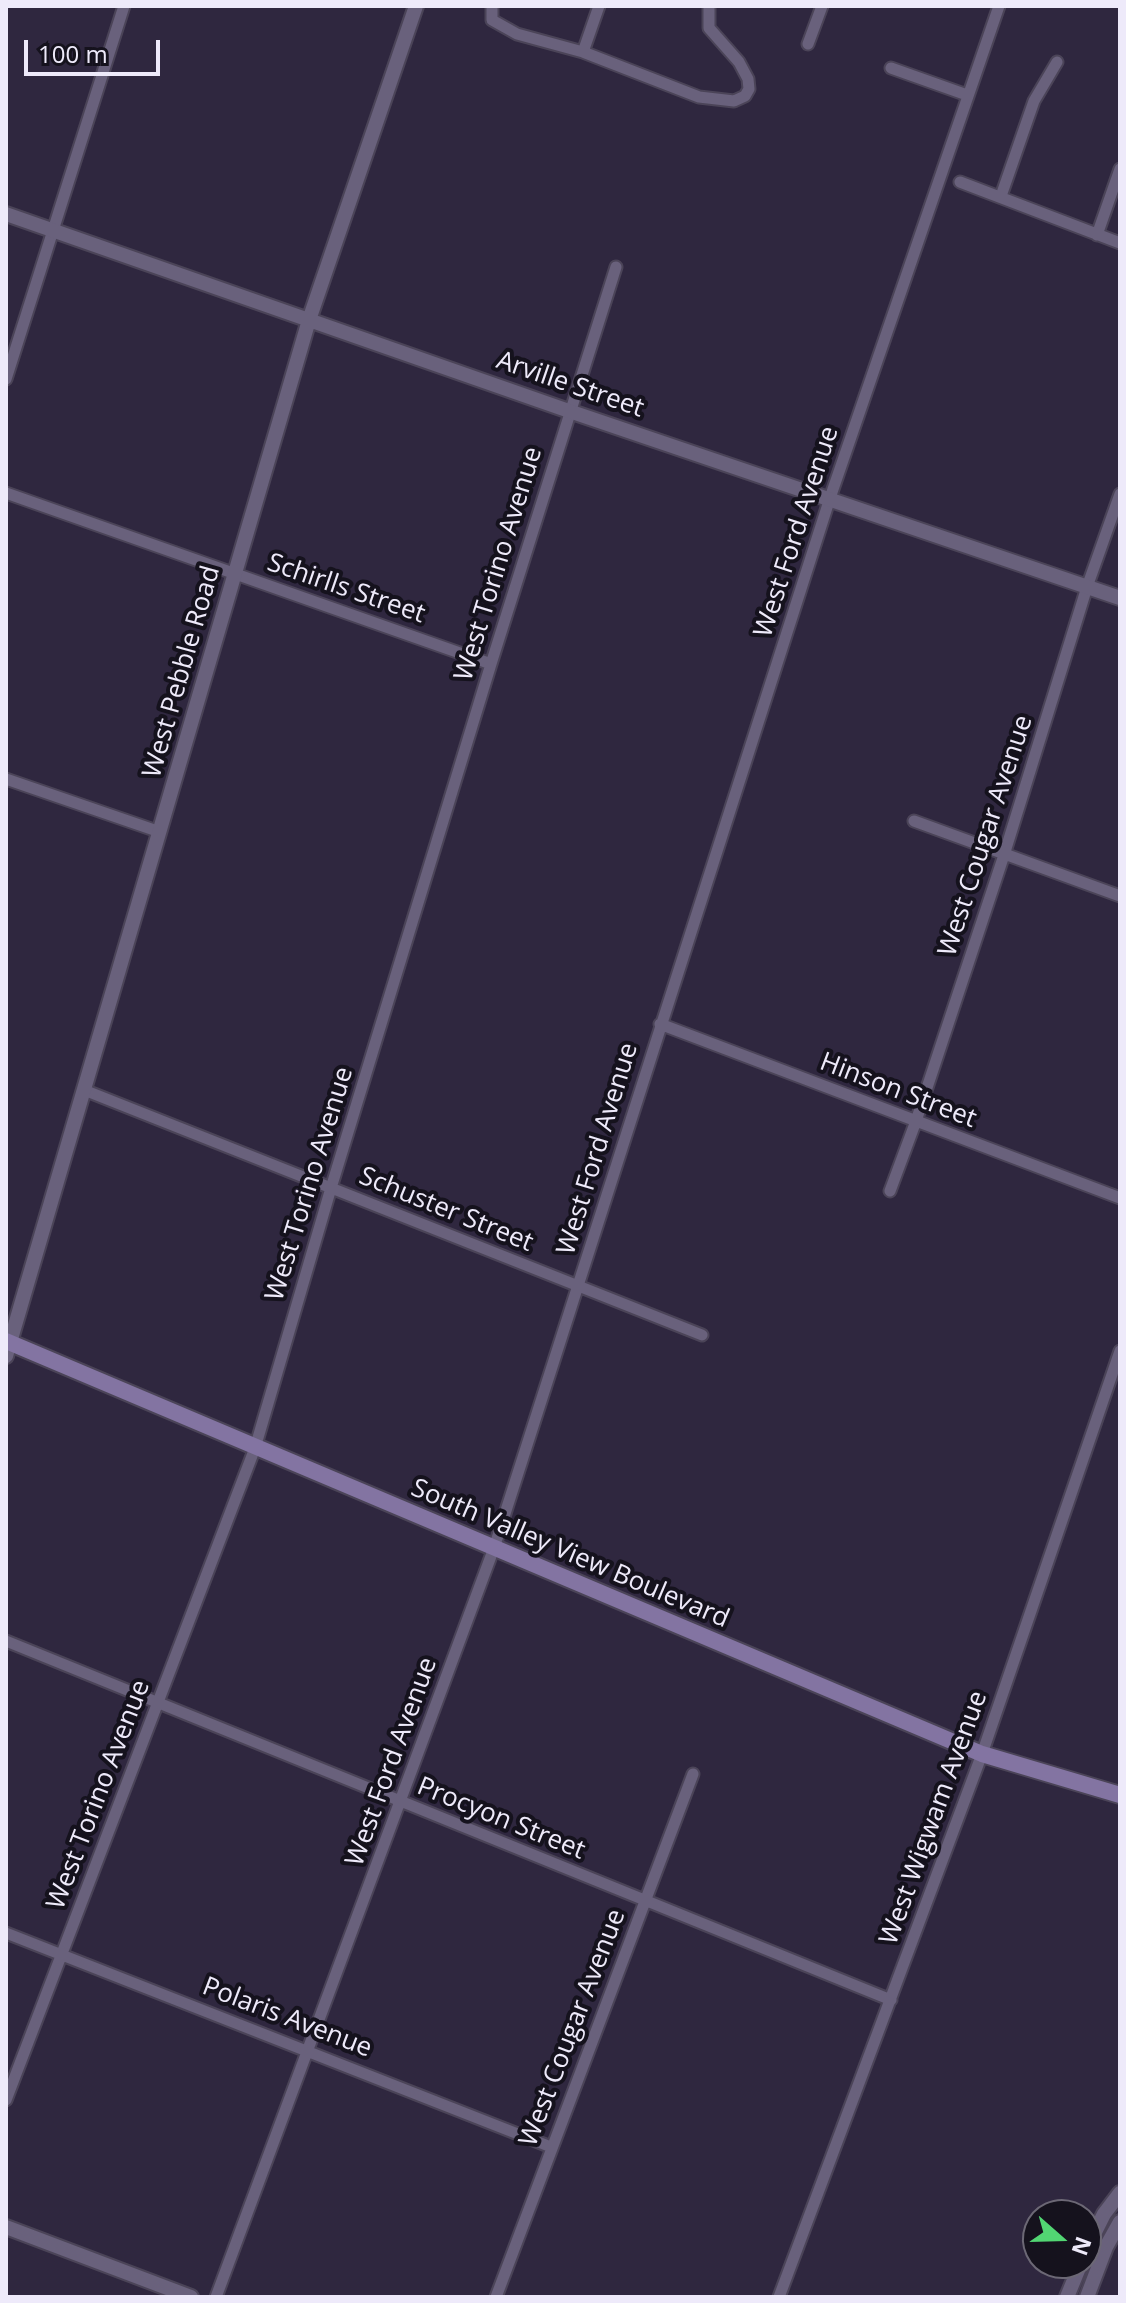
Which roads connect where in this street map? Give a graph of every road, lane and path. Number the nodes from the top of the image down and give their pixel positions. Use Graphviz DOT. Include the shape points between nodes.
graph roads {
  1 [pos="124,6"];
  2 [pos="416,6"];
  3 [pos="492,6"];
  4 [pos="599,6"];
  5 [pos="709,6"];
  6 [pos="822,6"];
  7 [pos="999,6"];
  8 [pos="808,44"];
  9 [pos="583,52"];
  10 [pos="1057,62"];
  11 [pos="891,68"];
  12 [pos="967,95"];
  13 [pos="1120,169"];
  14 [pos="960,182"];
  15 [pos="1001,196"];
  16 [pos="6,214"];
  17 [pos="51,230"];
  18 [pos="1097,235"];
  19 [pos="1120,243"];
  20 [pos="616,267"];
  21 [pos="309,320"];
  22 [pos="6,379"];
  23 [pos="569,411"];
  24 [pos="6,493"];
  25 [pos="1120,494"];
  26 [pos="830,498"];
  27 [pos="235,574"];
  28 [pos="1087,587"];
  29 [pos="1120,598"];
  30 [pos="491,664"];
  31 [pos="6,779"];
  32 [pos="914,821"];
  33 [pos="160,832"];
  34 [pos="1004,855"];
  35 [pos="1120,896"];
  36 [pos="660,1024"];
  37 [pos="84,1090"];
  38 [pos="916,1121"];
  39 [pos="331,1188"];
  40 [pos="890,1191"];
  41 [pos="1120,1198"];
  42 [pos="579,1286"];
  43 [pos="702,1335"];
  44 [pos="8,1347"];
  45 [pos="1120,1351"];
  46 [pos="255,1448"];
  47 [pos="494,1548"];
  48 [pos="6,1641"];
  49 [pos="158,1703"];
  50 [pos="982,1754"];
  51 [pos="693,1774"];
  52 [pos="1120,1795"];
  53 [pos="400,1803"];
  54 [pos="645,1900"];
  55 [pos="6,1933"];
  56 [pos="62,1954"];
  57 [pos="891,2000"];
  58 [pos="308,2050"];
  59 [pos="6,2100"];
  60 [pos="551,2147"];
  61 [pos="1119,2200"];
  62 [pos="1102,2221"];
  63 [pos="1120,2222"];
  64 [pos="6,2227"];
  65 [pos="1102,2241"];
  66 [pos="1102,2258"];
  67 [pos="1070,2290"];
  68 [pos="1088,2294"];
  69 [pos="191,2297"];
  70 [pos="216,2297"];
  71 [pos="496,2297"];
  72 [pos="779,2297"];
  1 -- 17 [label="street"];
  2 -- 21 [label="street, West Pebble Road"];
  3 -- 9 [label="street" via="492,20 517,34"];
  4 -- 9 [label="street"];
  5 -- 9 [label="street" via="709,28 748,79 745,96 734,101 699,97"];
  6 -- 8 [label="street"];
  7 -- 12 [label="street, West Ford Avenue"];
  10 -- 15 [label="street" via="1034,101"];
  11 -- 12 [label="street"];
  12 -- 26 [label="street, West Ford Avenue"];
  13 -- 18 [label="street"];
  14 -- 15 [label="street"];
  15 -- 18 [label="street"];
  16 -- 17 [label="street, Arville Street"];
  17 -- 21 [label="street, Arville Street"];
  17 -- 22 [label="street"];
  18 -- 19 [label="street"];
  20 -- 23 [label="street, West Torino Avenue"];
  21 -- 23 [label="street, Arville Street"];
  21 -- 27 [label="street, West Pebble Road"];
  23 -- 26 [label="street, Arville Street"];
  23 -- 30 [label="street, West Torino Avenue"];
  24 -- 27 [label="street, Schirlls Street"];
  25 -- 28 [label="street, West Cougar Avenue"];
  26 -- 28 [label="street, Arville Street"];
  26 -- 36 [label="street, West Ford Avenue"];
  27 -- 30 [label="street, Schirlls Street"];
  27 -- 33 [label="street, West Pebble Road"];
  28 -- 29 [label="street, Arville Street"];
  28 -- 34 [label="street, West Cougar Avenue"];
  30 -- 39 [label="street, West Torino Avenue"];
  31 -- 33 [label="street"];
  32 -- 34 [label="street"];
  33 -- 37 [label="street, West Pebble Road"];
  34 -- 35 [label="street"];
  34 -- 38 [label="street, West Cougar Avenue"];
  36 -- 38 [label="street, Hinson Street"];
  36 -- 42 [label="street, West Ford Avenue"];
  37 -- 39 [label="street, Schuster Street"];
  37 -- 44 [label="street, West Pebble Road"];
  38 -- 40 [label="street, West Cougar Avenue"];
  38 -- 41 [label="street, Hinson Street"];
  39 -- 42 [label="street, Schuster Street"];
  39 -- 46 [label="street, West Torino Avenue"];
  42 -- 43 [label="street, Schuster Street"];
  42 -- 47 [label="street, West Ford Avenue"];
  44 -- 46 [label="main road, South Valley View Boulevard"];
  45 -- 50 [label="street, West Wigwam Avenue"];
  46 -- 47 [label="main road, South Valley View Boulevard"];
  46 -- 49 [label="street, West Torino Avenue"];
  47 -- 50 [label="main road, South Valley View Boulevard"];
  47 -- 53 [label="street, West Ford Avenue"];
  48 -- 49 [label="street, Procyon Street"];
  49 -- 53 [label="street, Procyon Street"];
  49 -- 56 [label="street, West Torino Avenue"];
  50 -- 52 [label="main road, South Valley View Boulevard"];
  50 -- 57 [label="street, West Wigwam Avenue"];
  51 -- 54 [label="street, West Cougar Avenue"];
  53 -- 54 [label="street, Procyon Street"];
  53 -- 58 [label="street, West Ford Avenue"];
  54 -- 57 [label="street, Procyon Street"];
  54 -- 60 [label="street, West Cougar Avenue"];
  55 -- 56 [label="street, Polaris Avenue"];
  56 -- 58 [label="street, Polaris Avenue"];
  56 -- 59 [label="street, West Torino Avenue"];
  57 -- 72 [label="street, West Wigwam Avenue"];
  58 -- 60 [label="street, Polaris Avenue"];
  58 -- 70 [label="street, West Ford Avenue"];
  60 -- 71 [label="street, West Cougar Avenue"];
  61 -- 62 [label="street"];
  61 -- 65 [label="street"];
  63 -- 66 [label="street"];
  64 -- 69 [label="street"];
  67 -- 68 [label="street"];
}
